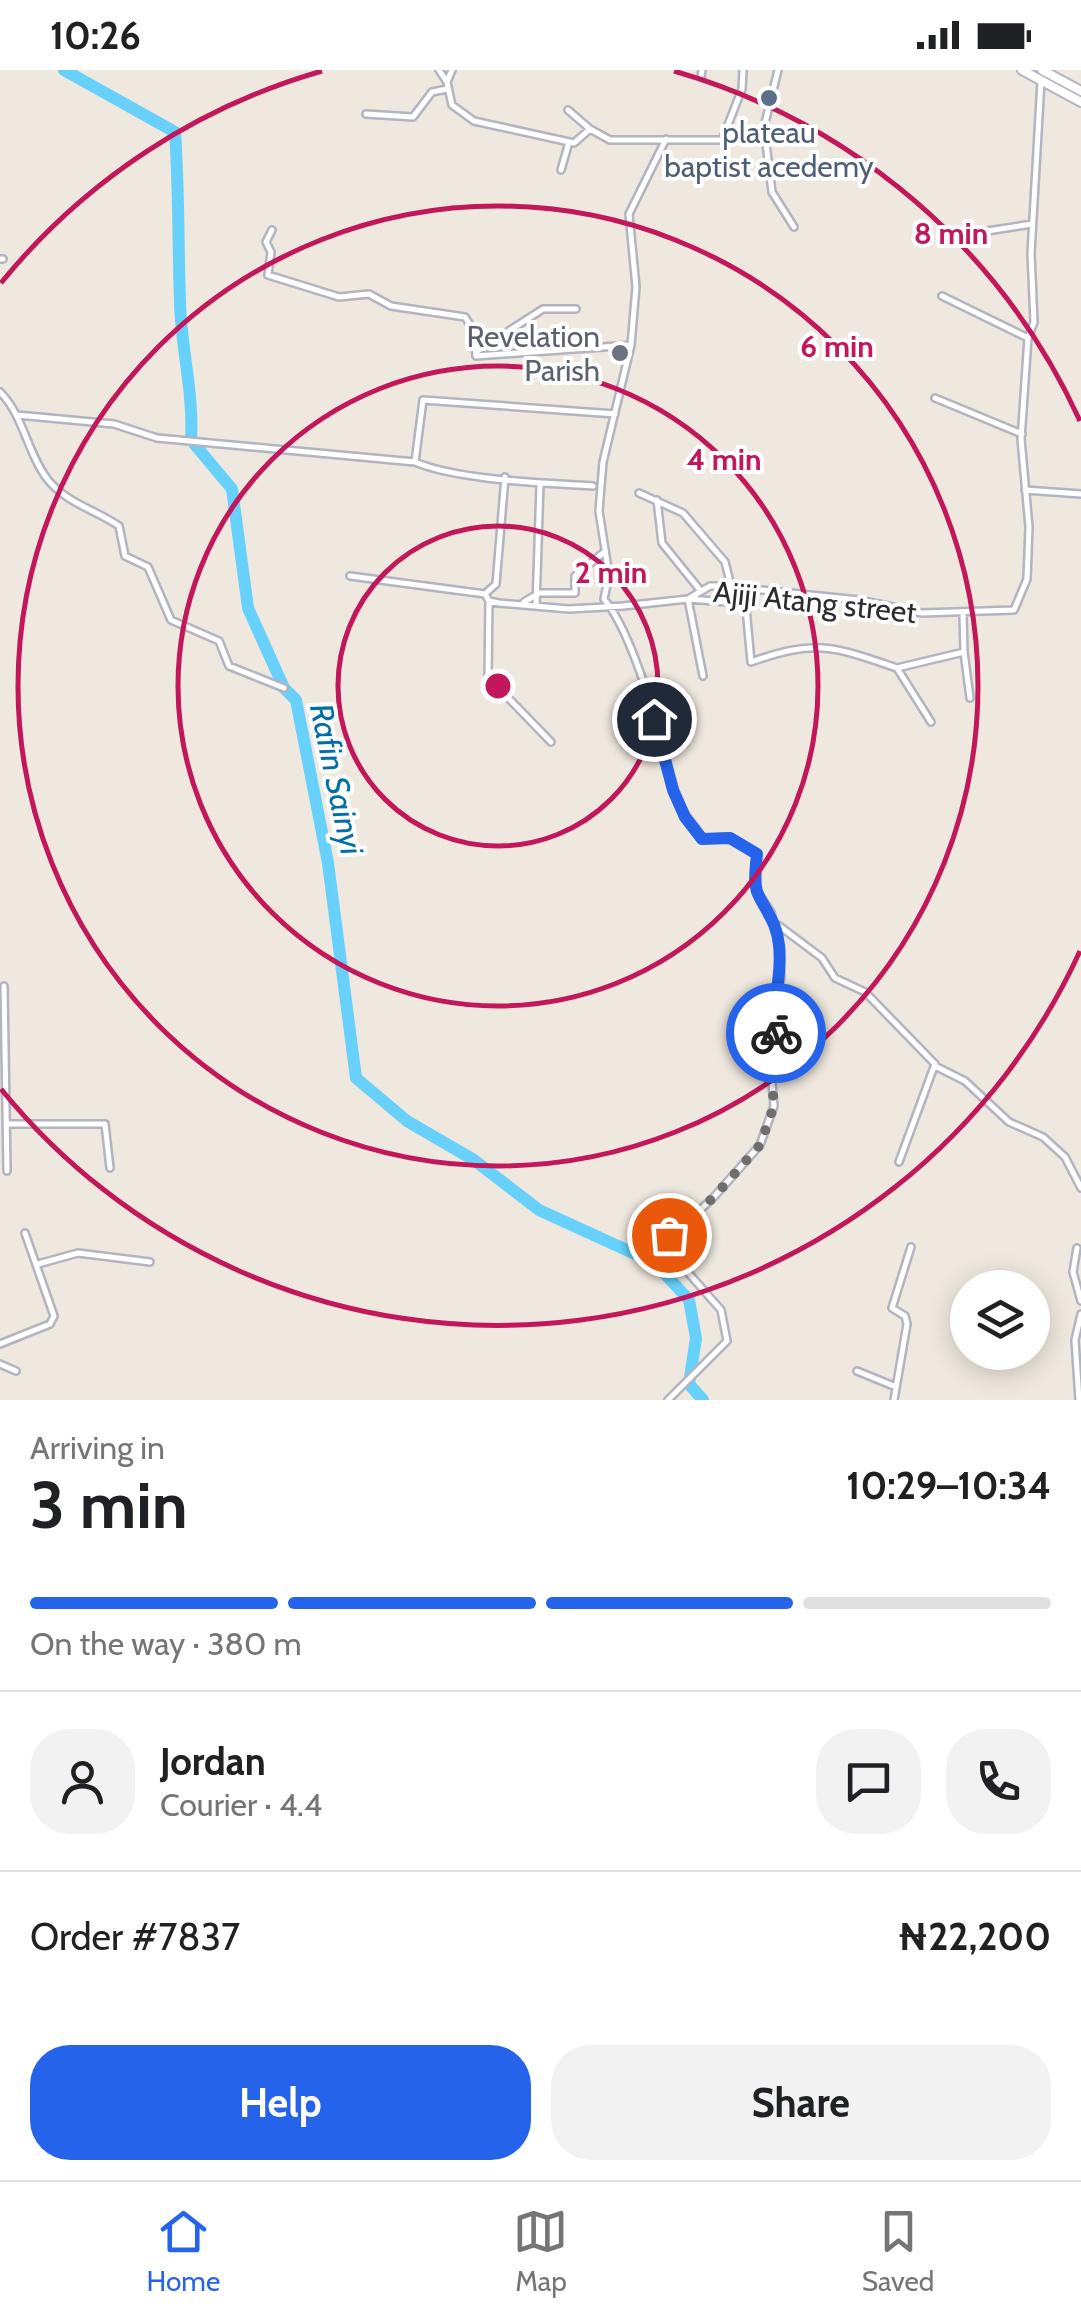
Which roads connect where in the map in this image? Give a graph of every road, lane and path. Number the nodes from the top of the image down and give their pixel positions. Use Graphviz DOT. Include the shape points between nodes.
graph roads {
  1 [pos="439,70"];
  2 [pos="452,70"];
  3 [pos="743,70"];
  4 [pos="778,70"];
  5 [pos="1022,70"];
  6 [pos="1045,73"];
  7 [pos="447,85"];
  8 [pos="1081,91"];
  9 [pos="1081,102"];
  10 [pos="568,110"];
  11 [pos="366,114"];
  12 [pos="590,129"];
  13 [pos="666,139"];
  14 [pos="569,142"];
  15 [pos="561,170"];
  16 [pos="1032,224"];
  17 [pos="794,227"];
  18 [pos="272,230"];
  19 [pos="968,234"];
  20 [pos="942,296"];
  21 [pos="576,310"];
  22 [pos="1028,338"];
  23 [pos="631,345"];
  24 [pos="476,352"];
  25 [pos="0,392"];
  26 [pos="935,398"];
  27 [pos="615,414"];
  28 [pos="18,415"];
  29 [pos="1022,434"];
  30 [pos="414,462"];
  31 [pos="505,477"];
  32 [pos="540,484"];
  33 [pos="592,486"];
  34 [pos="1024,490"];
  35 [pos="639,493"];
  36 [pos="1081,494"];
  37 [pos="657,500"];
  38 [pos="604,553"];
  39 [pos="350,576"];
  40 [pos="746,589"];
  41 [pos="700,590"];
  42 [pos="540,592"];
  43 [pos="487,598"];
  44 [pos="688,599"];
  45 [pos="521,604"];
  46 [pos="536,606"];
  47 [pos="610,606"];
  48 [pos="963,614"];
  49 [pos="964,652"];
  50 [pos="898,668"];
  51 [pos="703,676"];
  52 [pos="284,688"];
  53 [pos="970,698"];
  54 [pos="930,722"];
  55 [pos="551,742"];
  56 [pos="776,924"];
  57 [pos="4,986"];
  58 [pos="935,1066"];
  59 [pos="4,1091"];
  60 [pos="7,1124"];
  61 [pos="3,1145"];
  62 [pos="900,1162"];
  63 [pos="110,1168"];
  64 [pos="7,1170"];
  65 [pos="1081,1188"];
  66 [pos="25,1233"];
  67 [pos="910,1247"];
  68 [pos="1077,1248"];
  69 [pos="150,1262"];
  70 [pos="38,1264"];
  71 [pos="1081,1301"];
  72 [pos="1081,1314"];
  73 [pos="0,1344"];
  74 [pos="0,1364"];
  75 [pos="856,1370"];
  76 [pos="16,1371"];
  77 [pos="896,1386"];
  78 [pos="668,1400"];
  79 [pos="894,1400"];
  80 [pos="1079,1400"];
  1 -- 7 [label="street"];
  2 -- 7 [label="street"];
  3 -- 13 [label="street" via="722,140"];
  4 -- 17 [label="street" via="764,126 772,192"];
  5 -- 6 [label="main road"];
  6 -- 8 [label="main road"];
  6 -- 9 [label="main road"];
  6 -- 16 [label="street, Ajiji Atang street" via="1035,124"];
  7 -- 11 [label="street" via="432,92 413,117"];
  7 -- 14 [label="street" via="452,105 474,121"];
  10 -- 12 [label="street"];
  12 -- 13 [label="street" via="610,140"];
  12 -- 14 [label="street"];
  13 -- 23 [label="street" via="629,214 635,243"];
  14 -- 15 [label="street"];
  16 -- 19 [label="street"];
  16 -- 22 [label="street, Ajiji Atang street" via="1034,322"];
  18 -- 24 [label="street" via="268,275 338,297 369,294 391,306 465,317"];
  20 -- 22 [label="street"];
  21 -- 24 [label="street" via="543,309"];
  22 -- 29 [label="street, Ajiji Atang street"];
  23 -- 24 [label="street" via="491,358"];
  23 -- 27 [label="street"];
  25 -- 28 [label="street"];
  26 -- 29 [label="street"];
  27 -- 30 [label="street" via="423,400"];
  27 -- 38 [label="street" via="600,488"];
  28 -- 30 [label="street" via="114,424 157,438"];
  28 -- 52 [label="street" via="48,480 72,504 119,526 125,556 148,566 171,620 219,641 230,666"];
  29 -- 34 [label="street, Ajiji Atang street"];
  30 -- 31 [label="street"];
  31 -- 32 [label="street"];
  31 -- 43 [label="street" via="496,584"];
  32 -- 33 [label="street"];
  32 -- 42 [label="street"];
  34 -- 36 [label="street"];
  34 -- 48 [label="street, Ajiji Atang street" via="1029,527 1020,601 1014,610"];
  35 -- 37 [label="street"];
  37 -- 40 [label="street" via="683,513 725,562 730,582"];
  37 -- 41 [label="street" via="662,542"];
  38 -- 42 [label="street" via="574,576 575,594"];
  38 -- 47 [label="street" via="610,575 604,599"];
  39 -- 43 [label="street, Ajiji Atang street"];
  40 -- 41 [label="street, Ajiji Atang street"];
  40 -- 48 [label="street, Ajiji Atang street"];
  41 -- 44 [label="street, Ajiji Atang street"];
  42 -- 45 [label="street"];
  42 -- 46 [label="street"];
  43 -- 45 [label="street, Ajiji Atang street"];
  43 -- 55 [label="street" via="488,678"];
  44 -- 47 [label="street, Ajiji Atang street"];
  44 -- 50 [label="street" via="746,608 750,662 816,644"];
  44 -- 51 [label="street"];
  45 -- 46 [label="street, Ajiji Atang street"];
  46 -- 47 [label="street, Ajiji Atang street"];
  47 -- 56 [label="street" via="685,817 702,839 730,838 753,848 756,890"];
  48 -- 49 [label="street"];
  49 -- 50 [label="street"];
  49 -- 53 [label="street"];
  50 -- 54 [label="street"];
  56 -- 58 [label="street" via="822,958 835,978 864,992"];
  56 -- 78 [label="street" via="781,978 772,1003 774,1106 760,1145 663,1244 720,1310 727,1341"];
  57 -- 59 [label="street"];
  58 -- 62 [label="street"];
  58 -- 65 [label="street" via="965,1082 1009,1122 1044,1137 1065,1157"];
  59 -- 60 [label="street"];
  60 -- 61 [label="street"];
  60 -- 63 [label="street" via="105,1124"];
  61 -- 64 [label="street"];
  66 -- 70 [label="street"];
  67 -- 77 [label="street" via="892,1308 906,1324"];
  68 -- 71 [label="street" via="1072,1272"];
  69 -- 70 [label="street" via="78,1253"];
  70 -- 73 [label="street" via="54,1308 50,1324"];
  72 -- 80 [label="street"];
  74 -- 76 [label="street"];
  75 -- 77 [label="street"];
  77 -- 79 [label="street"];
}
